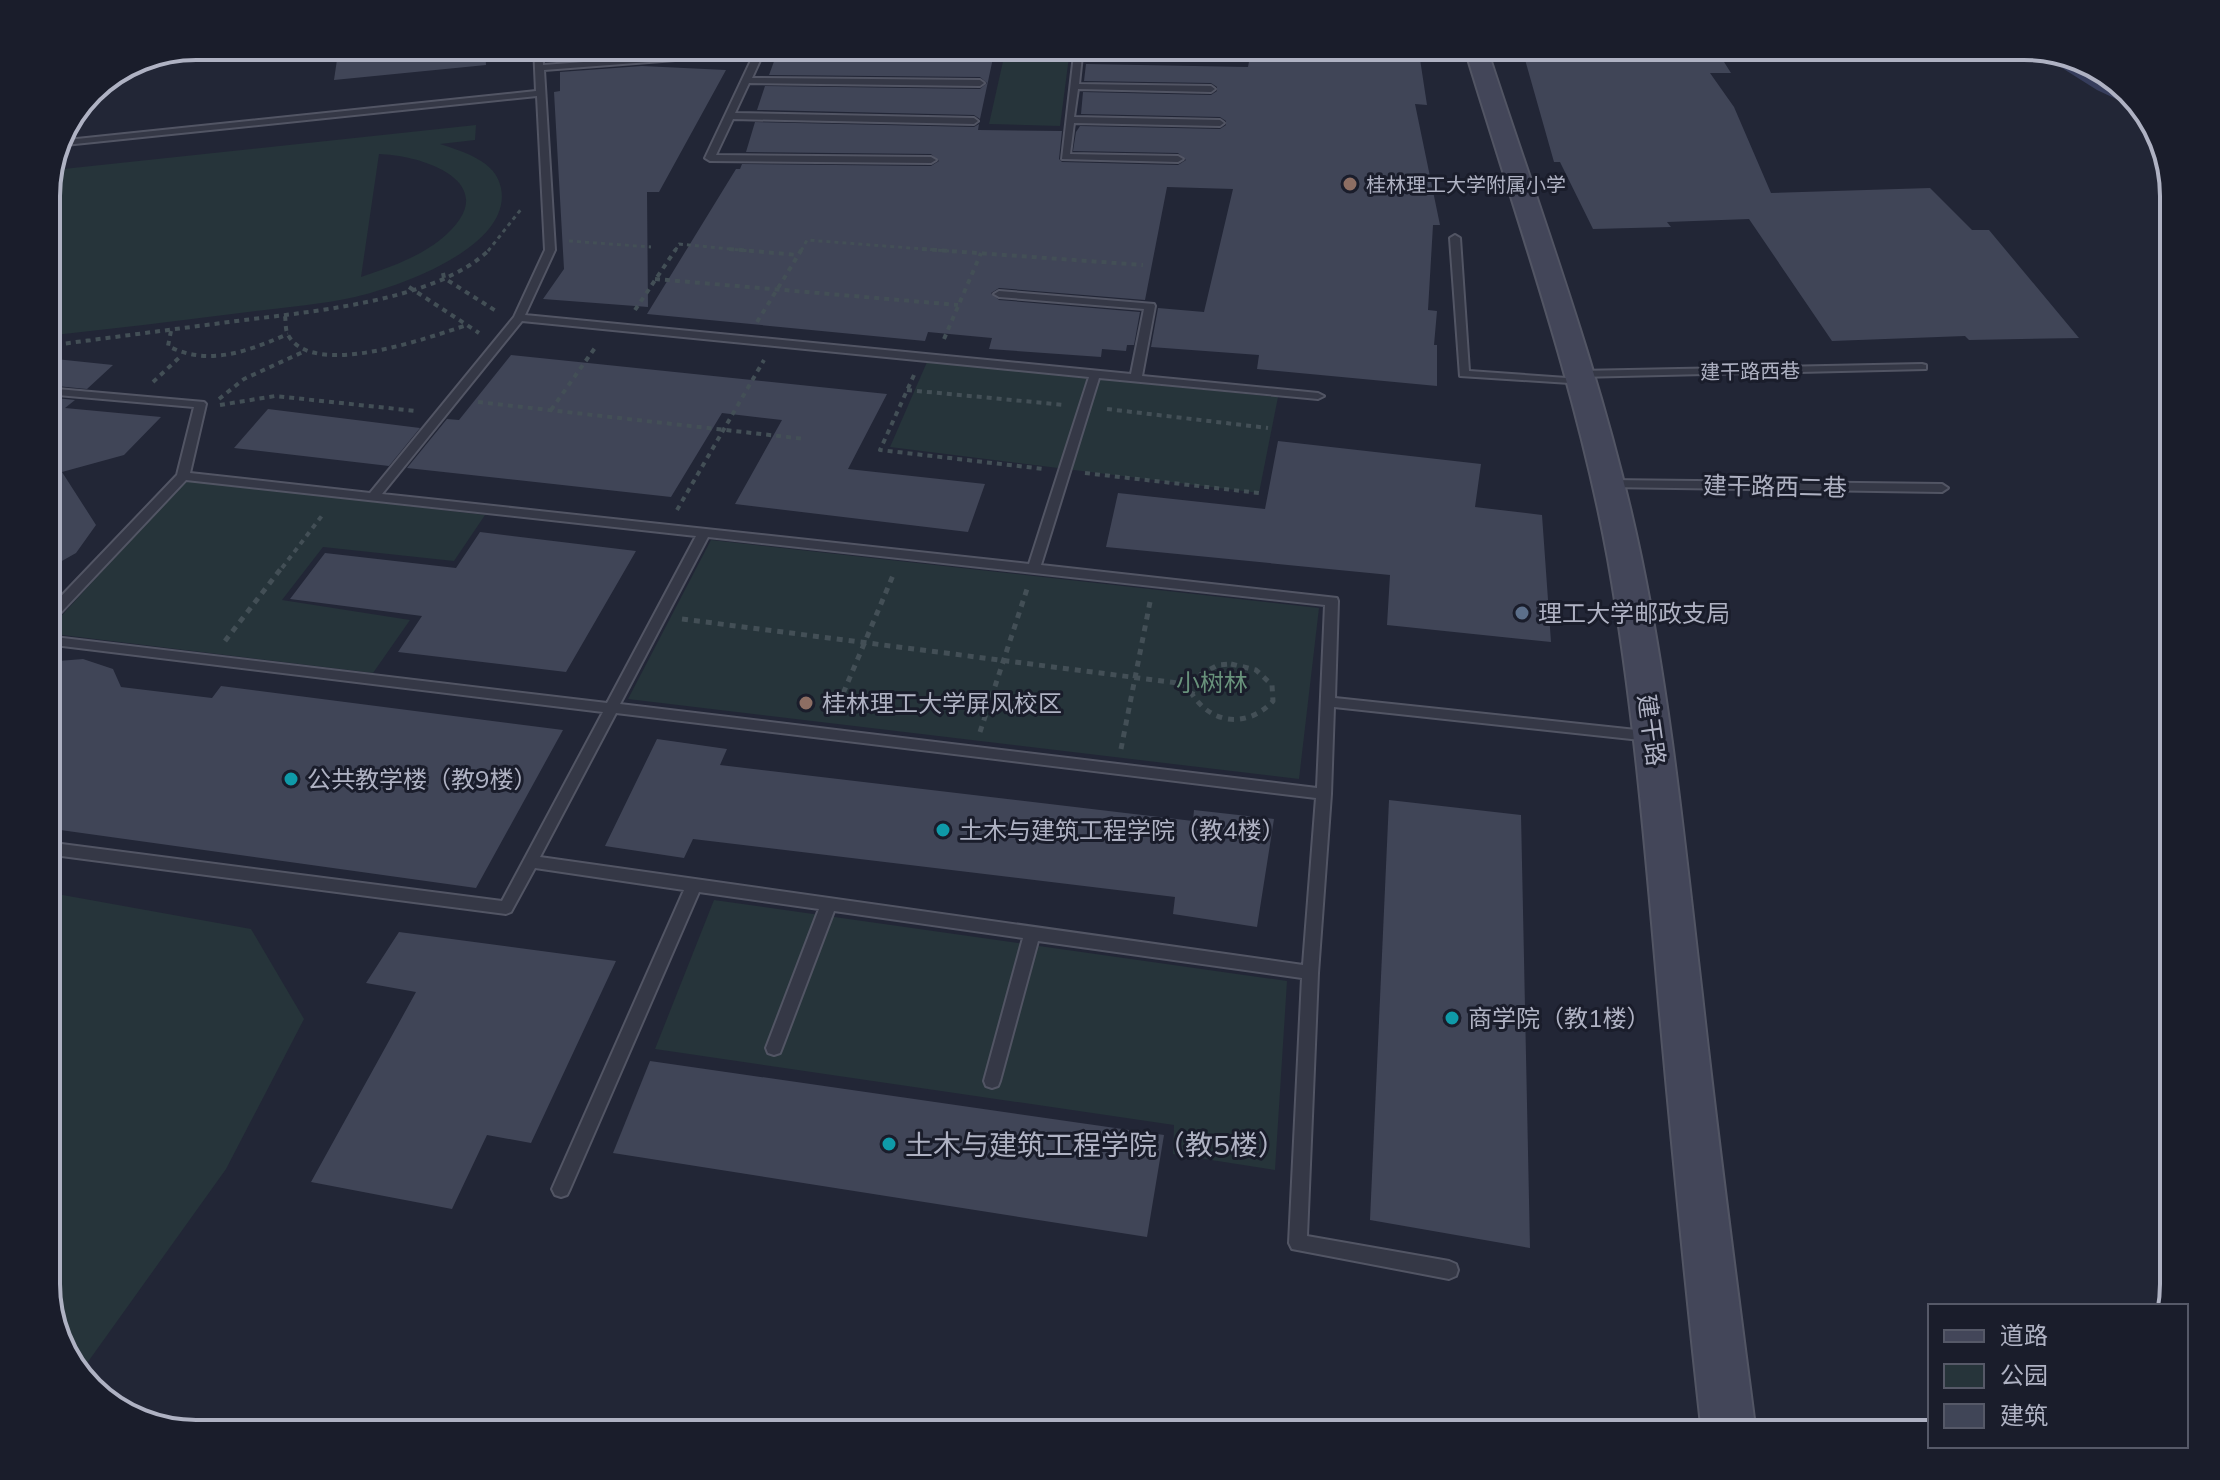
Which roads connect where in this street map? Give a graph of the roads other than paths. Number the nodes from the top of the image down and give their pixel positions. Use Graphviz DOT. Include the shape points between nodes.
graph roads {
  1 [pos="539,60"];
  2 [pos="644,60"];
  3 [pos="756,60"];
  4 [pos="1077,60"];
  5 [pos="1479,60"];
  6 [pos="540,68"];
  7 [pos="746,80"];
  8 [pos="980,83"];
  9 [pos="1074,86"];
  10 [pos="1211,89"];
  11 [pos="541,93"];
  12 [pos="729,116"];
  13 [pos="1069,120"];
  14 [pos="974,121"];
  15 [pos="1220,123"];
  16 [pos="71,142"];
  17 [pos="1178,159"];
  18 [pos="931,160"];
  19 [pos="1455,238"];
  20 [pos="999,294"];
  21 [pos="519,318"];
  22 [pos="1922,367"];
  23 [pos="1095,374"];
  24 [pos="1136,378"];
  25 [pos="1579,378"];
  26 [pos="60,392"];
  27 [pos="1318,396"];
  28 [pos="183,476"];
  29 [pos="1609,484"];
  30 [pos="1942,488"];
  31 [pos="373,497"];
  32 [pos="704,533"];
  33 [pos="1034,568"];
  34 [pos="60,605"];
  35 [pos="60,642"];
  36 [pos="1329,702"];
  37 [pos="612,708"];
  38 [pos="1654,737"];
  39 [pos="1324,794"];
  40 [pos="60,850"];
  41 [pos="531,862"];
  42 [pos="694,885"];
  43 [pos="829,904"];
  44 [pos="1032,933"];
  45 [pos="1310,973"];
  46 [pos="774,1048"];
  47 [pos="992,1081"];
  48 [pos="561,1189"];
  49 [pos="1449,1270"];
  50 [pos="1727,1420"];
  1 -- 6 [label="lane"];
  2 -- 6 [label="lane"];
  3 -- 7 [label="lane"];
  4 -- 9 [label="lane"];
  5 -- 25 [label="main road, 建干路"];
  6 -- 11 [label="lane"];
  7 -- 8 [label="lane"];
  7 -- 12 [label="lane"];
  9 -- 10 [label="lane"];
  9 -- 13 [label="lane"];
  11 -- 16 [label="lane"];
  11 -- 21 [label="lane" via="550,250"];
  12 -- 14 [label="lane"];
  12 -- 18 [label="lane" via="710,158"];
  13 -- 15 [label="lane"];
  13 -- 17 [label="lane" via="1065,157"];
  19 -- 25 [label="lane, 建干路西巷" via="1464,374"];
  20 -- 24 [label="lane" via="1150,306"];
  21 -- 23 [label="lane"];
  21 -- 31 [label="lane"];
  22 -- 25 [label="lane, 建干路西巷"];
  23 -- 24 [label="lane"];
  23 -- 33 [label="lane"];
  24 -- 27 [label="lane"];
  25 -- 29 [label="main road, 建干路"];
  26 -- 28 [label="lane" via="200,404"];
  28 -- 31 [label="lane"];
  28 -- 34 [label="lane"];
  29 -- 30 [label="lane, 建干路西二巷"];
  29 -- 38 [label="main road, 建干路"];
  31 -- 32 [label="lane"];
  32 -- 33 [label="lane"];
  32 -- 37 [label="lane"];
  33 -- 36 [label="lane" via="1332,601"];
  35 -- 37 [label="lane"];
  36 -- 38 [label="lane"];
  36 -- 39 [label="lane"];
  37 -- 39 [label="lane"];
  37 -- 41 [label="lane"];
  38 -- 50 [label="main road, 建干路"];
  39 -- 45 [label="lane"];
  40 -- 41 [label="lane" via="506,908"];
  41 -- 42 [label="lane"];
  42 -- 43 [label="lane"];
  42 -- 48 [label="lane"];
  43 -- 44 [label="lane"];
  43 -- 46 [label="lane"];
  44 -- 45 [label="lane"];
  44 -- 47 [label="lane"];
  45 -- 49 [label="lane" via="1298,1243"];
}
